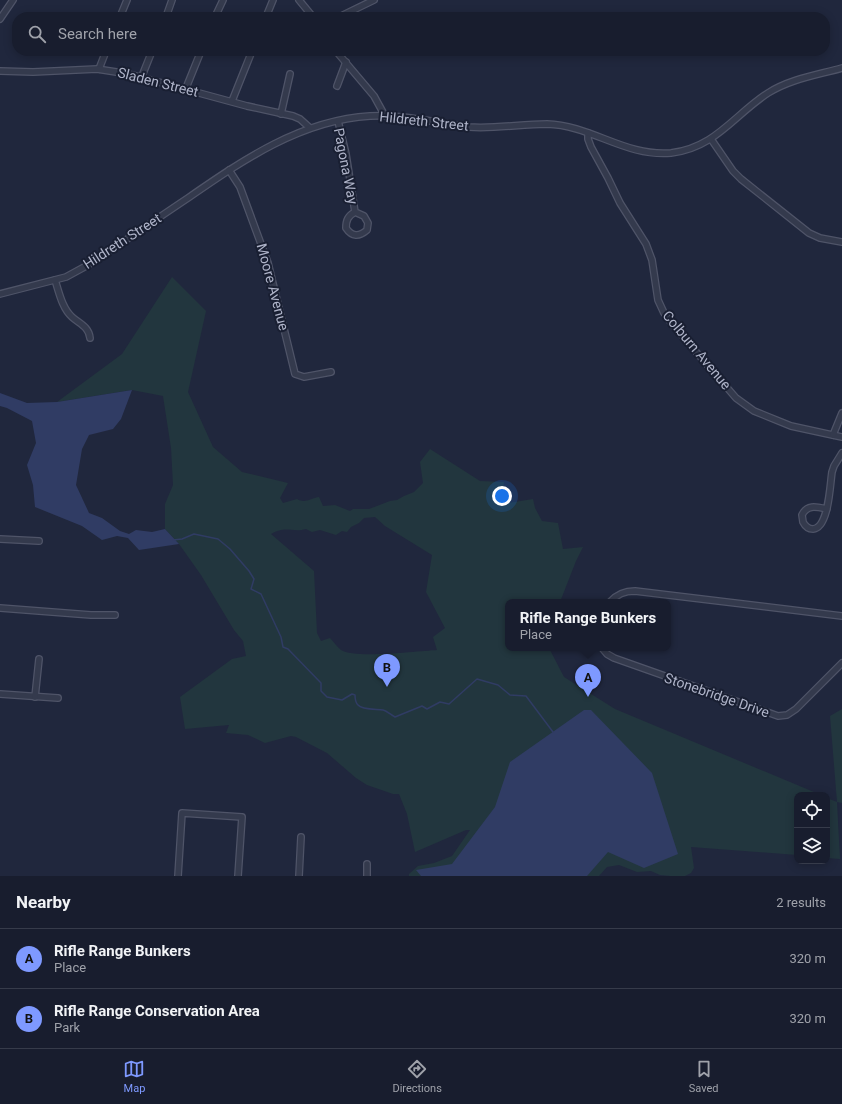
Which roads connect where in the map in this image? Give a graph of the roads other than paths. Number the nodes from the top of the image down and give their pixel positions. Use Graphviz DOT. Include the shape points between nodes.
graph roads {
  1 [pos="13,0"];
  2 [pos="127,0"];
  3 [pos="172,0"];
  4 [pos="222,0"];
  5 [pos="273,0"];
  6 [pos="299,0"];
  7 [pos="374,0"];
  8 [pos="122,12"];
  9 [pos="168,12"];
  10 [pos="218,12"];
  11 [pos="268,12"];
  12 [pos="309,12"];
  13 [pos="349,12"];
  14 [pos="0,20"];
  15 [pos="104,56"];
  16 [pos="150,56"];
  17 [pos="199,56"];
  18 [pos="250,56"];
  19 [pos="341,56"];
  20 [pos="346,62"];
  21 [pos="842,68"];
  22 [pos="99,69"];
  23 [pos="0,71"];
  24 [pos="290,74"];
  25 [pos="142,76"];
  26 [pos="337,86"];
  27 [pos="186,88"];
  28 [pos="232,101"];
  29 [pos="281,114"];
  30 [pos="385,116"];
  31 [pos="338,121"];
  32 [pos="310,128"];
  33 [pos="588,133"];
  34 [pos="711,139"];
  35 [pos="229,170"];
  36 [pos="355,212"];
  37 [pos="842,242"];
  38 [pos="55,280"];
  39 [pos="0,294"];
  40 [pos="90,338"];
  41 [pos="331,372"];
  42 [pos="842,413"];
  43 [pos="833,435"];
  44 [pos="842,437"];
  45 [pos="842,453"];
  46 [pos="827,509"];
  47 [pos="0,539"];
  48 [pos="39,541"];
  49 [pos="612,599"];
  50 [pos="0,608"];
  51 [pos="115,615"];
  52 [pos="842,616"];
  53 [pos="606,651"];
  54 [pos="39,659"];
  55 [pos="842,663"];
  56 [pos="0,694"];
  57 [pos="35,696"];
  58 [pos="58,698"];
  59 [pos="301,837"];
  60 [pos="367,864"];
  61 [pos="178,876"];
  62 [pos="238,876"];
  63 [pos="299,876"];
  64 [pos="367,876"];
  1 -- 14 [label="street"];
  2 -- 8 [label="street"];
  3 -- 9 [label="street"];
  4 -- 10 [label="street"];
  5 -- 11 [label="street"];
  6 -- 12 [label="street"];
  7 -- 13 [label="street"];
  15 -- 22 [label="street"];
  16 -- 25 [label="street"];
  17 -- 27 [label="street"];
  18 -- 28 [label="street"];
  19 -- 20 [label="street"];
  20 -- 26 [label="street"];
  20 -- 30 [label="street" via="374,96"];
  21 -- 34 [label="street, Hildreth Street" via="785,84 767,94"];
  22 -- 23 [label="street, Sladen Street"];
  22 -- 25 [label="street, Sladen Street"];
  24 -- 29 [label="street"];
  25 -- 27 [label="street, Sladen Street"];
  27 -- 28 [label="street, Sladen Street"];
  28 -- 29 [label="street, Sladen Street"];
  29 -- 32 [label="street, Sladen Street" via="300,119"];
  30 -- 31 [label="street, Hildreth Street"];
  30 -- 33 [label="street, Hildreth Street" via="409,117 471,127 548,124"];
  31 -- 32 [label="street, Hildreth Street"];
  31 -- 36 [label="street, Pagona Way"];
  32 -- 35 [label="street, Hildreth Street" via="284,138"];
  33 -- 34 [label="street, Hildreth Street" via="624,147 657,154 690,149"];
  33 -- 43 [label="street, Colburn Avenue" via="591,147 620,203 646,244 652,260 658,300 672,324 736,398 754,411 791,426"];
  34 -- 37 [label="street" via="733,171 809,233"];
  35 -- 38 [label="street, Hildreth Street" via="88,265"];
  35 -- 41 [label="street, Moore Avenue" via="240,187 268,263 295,374 304,377"];
  36 -- 36 [label="street, Pagona Way" via="364,216 368,223 367,230 359,235 350,233 346,228 347,219"];
  38 -- 39 [label="street, Hildreth Street"];
  38 -- 40 [label="street" via="68,313 88,330"];
  42 -- 43 [label="street"];
  43 -- 44 [label="street, Colburn Avenue"];
  45 -- 46 [label="street" via="832,472"];
  46 -- 46 [label="street" via="818,527 810,528 804,525 802,515 806,509"];
  47 -- 48 [label="street"];
  49 -- 52 [label="street" via="622,592 634,591"];
  50 -- 51 [label="street" via="91,616"];
  53 -- 55 [label="street, Stonebridge Drive" via="614,658 778,716 787,715 796,709"];
  54 -- 57 [label="street"];
  56 -- 57 [label="street"];
  57 -- 58 [label="street"];
  59 -- 63 [label="street"];
  60 -- 64 [label="street"];
  61 -- 62 [label="street" via="182,813 242,817"];
}
